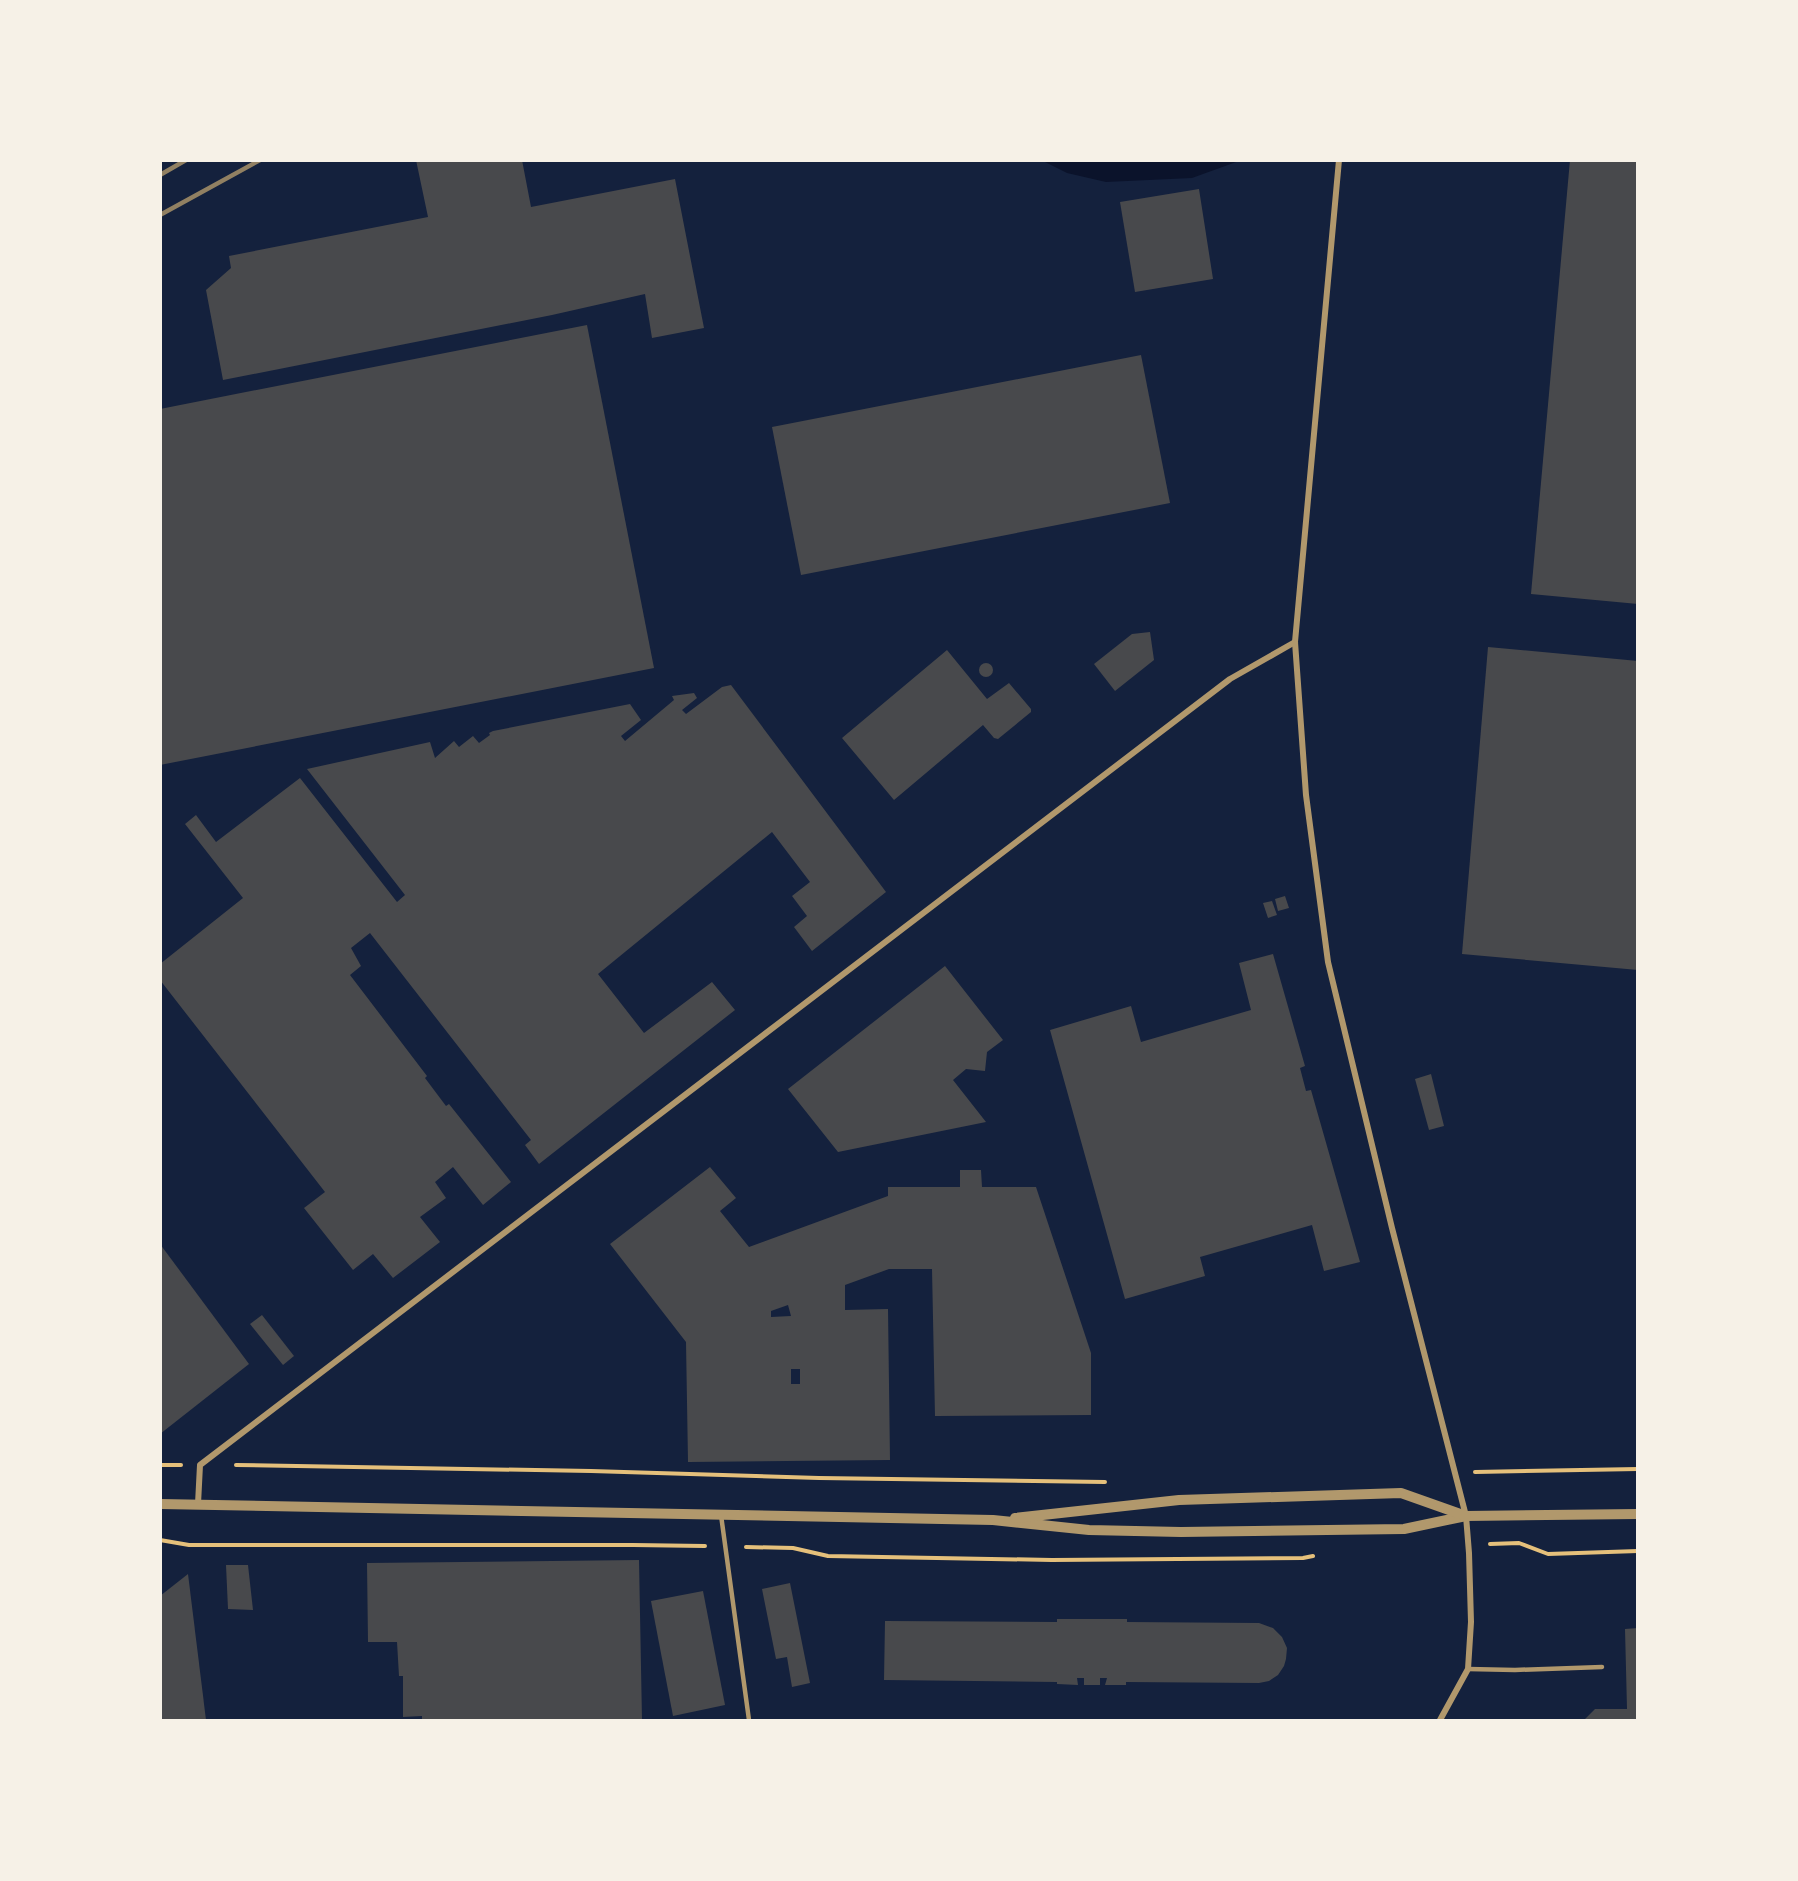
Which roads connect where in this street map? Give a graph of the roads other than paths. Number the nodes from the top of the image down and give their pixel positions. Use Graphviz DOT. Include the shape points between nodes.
graph roads {
  1 [pos="1339,160"];
  2 [pos="1295,642"];
  3 [pos="160,1504"];
  4 [pos="198,1504"];
  5 [pos="1638,1514"];
  6 [pos="721,1515"];
  7 [pos="1466,1516"];
  8 [pos="993,1520"];
  9 [pos="1602,1667"];
  10 [pos="1468,1669"];
  11 [pos="749,1720"];
  12 [pos="1440,1720"];
  1 -- 2 [label="street"];
  2 -- 4 [label="street" via="1230,679 200,1465"];
  2 -- 7 [label="street" via="1306,795 1328,962"];
  3 -- 4 [label="street"];
  4 -- 6 [label="street"];
  5 -- 7 [label="street"];
  6 -- 8 [label="street"];
  6 -- 11 [label="lane"];
  7 -- 8 [label="street" via="1404,1529 1181,1532 1089,1530"];
  7 -- 8 [label="street" via="1401,1493 1179,1500"];
  7 -- 10 [label="street" via="1471,1610"];
  9 -- 10 [label="lane"];
  10 -- 12 [label="street"];
}
